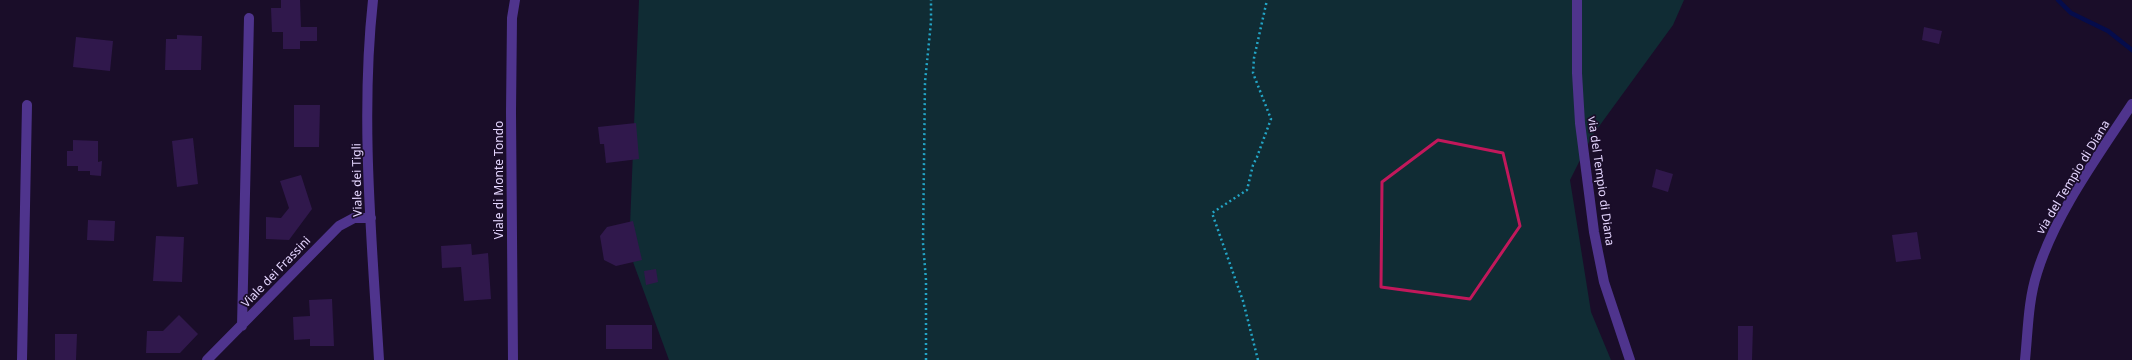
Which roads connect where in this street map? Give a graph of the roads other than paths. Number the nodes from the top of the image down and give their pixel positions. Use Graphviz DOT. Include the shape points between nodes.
graph roads {
  1 [pos="373,0"];
  2 [pos="514,0"];
  3 [pos="1578,0"];
  4 [pos="249,18"];
  5 [pos="2132,104"];
  6 [pos="27,105"];
  7 [pos="371,218"];
  8 [pos="242,326"];
  9 [pos="22,360"];
  10 [pos="208,360"];
  11 [pos="378,360"];
  12 [pos="513,360"];
  13 [pos="1630,360"];
  14 [pos="2025,360"];
  1 -- 7 [label="street, Viale dei Tigli" via="368,97"];
  2 -- 12 [label="street, Viale di Monte Tondo" via="511,112"];
  3 -- 13 [label="street, via del Tempio di Diana" via="1576,47 1580,123 1595,239 1606,287"];
  4 -- 8 [label="street"];
  5 -- 14 [label="street, via del Tempio di Diana" via="2076,193 2046,248 2034,287"];
  6 -- 9 [label="street"];
  7 -- 8 [label="street, Viale dei Frassini" via="354,218 339,226"];
  7 -- 11 [label="street, Viale dei Tigli"];
  8 -- 10 [label="street, Viale dei Frassini"];
}
